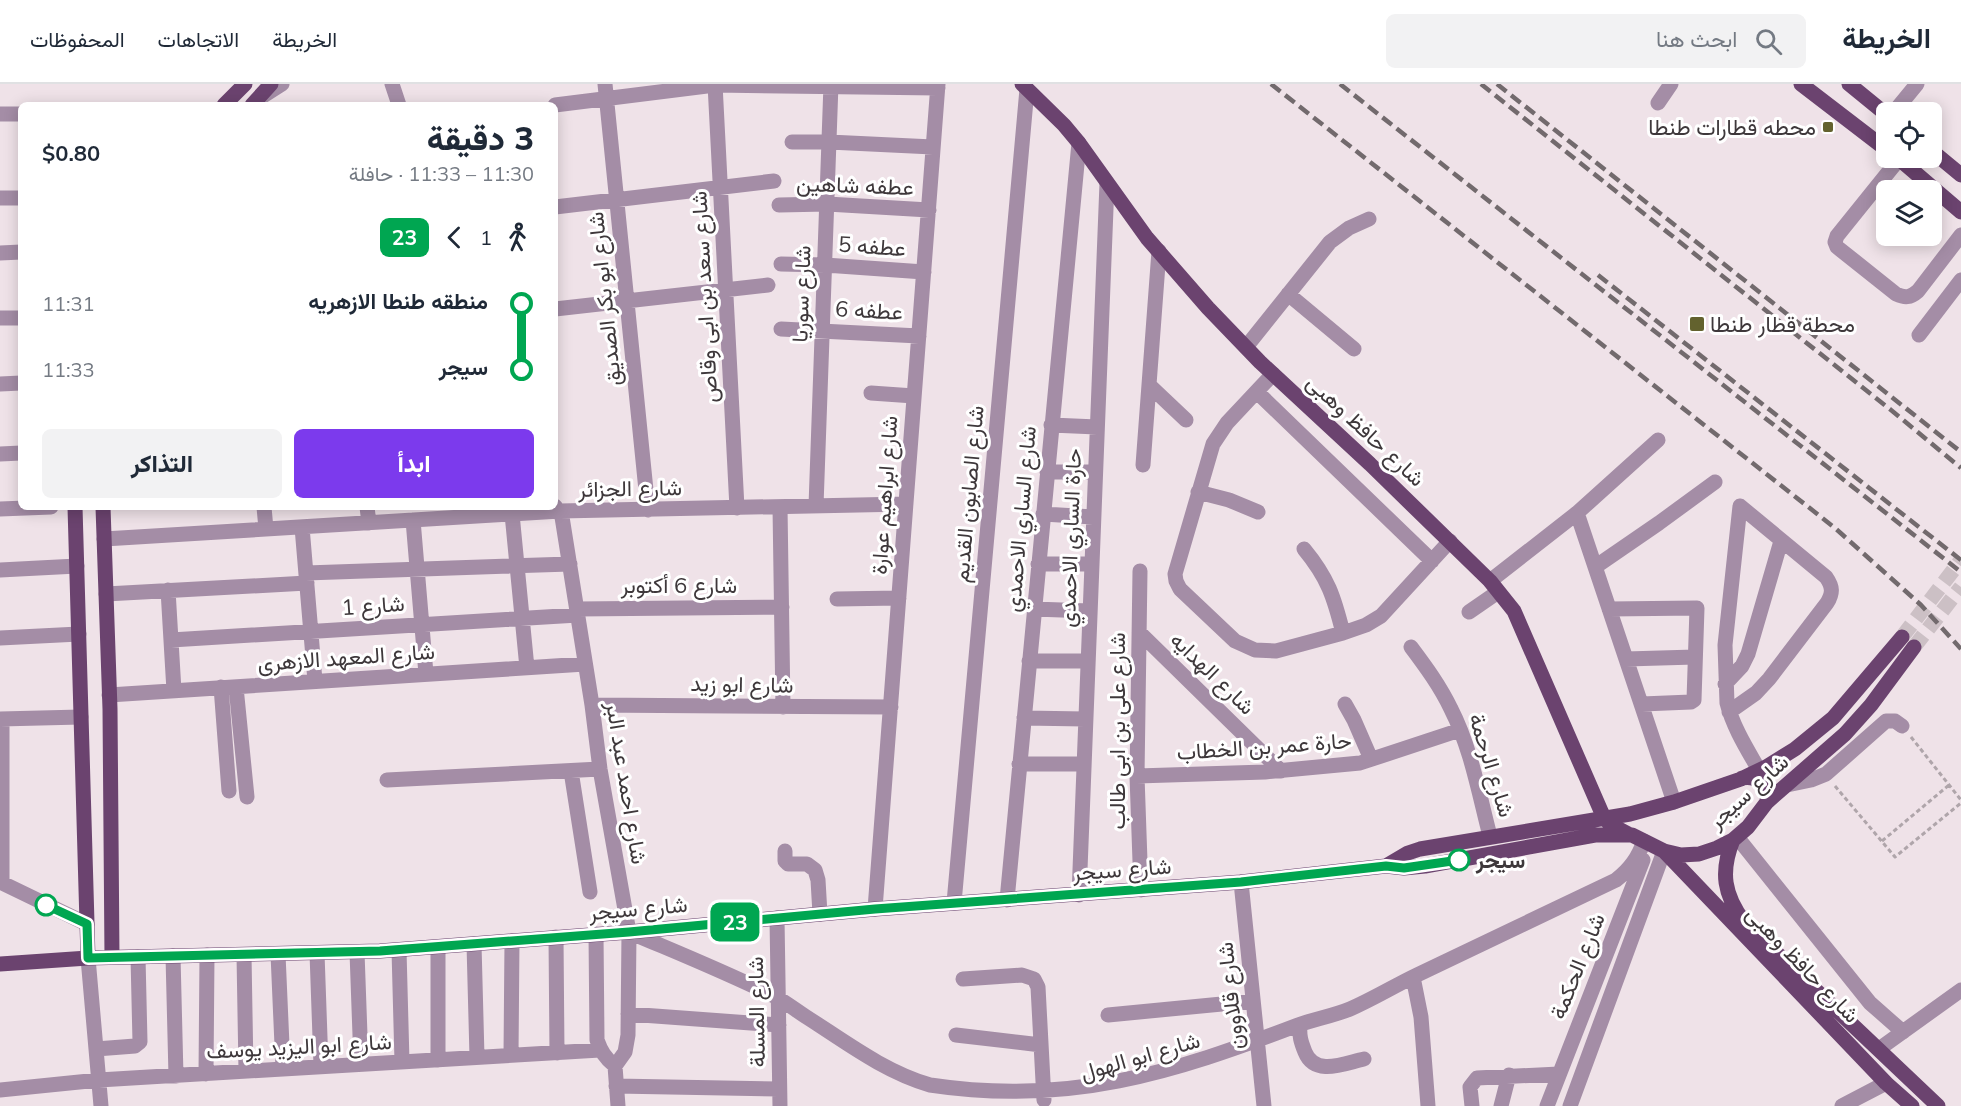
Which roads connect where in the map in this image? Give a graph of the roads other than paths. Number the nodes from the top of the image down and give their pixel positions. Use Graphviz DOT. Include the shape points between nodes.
graph roads {
  1 [pos="245,84"];
  2 [pos="271,84"];
  3 [pos="282,84"];
  4 [pos="392,84"];
  5 [pos="715,84"];
  6 [pos="1671,84"];
  7 [pos="1801,84"];
  8 [pos="1849,84"];
  9 [pos="1917,84"];
  10 [pos="831,85"];
  11 [pos="938,86"];
  12 [pos="1028,86"];
  13 [pos="606,91"];
  14 [pos="227,102"];
  15 [pos="255,102"];
  16 [pos="398,102"];
  17 [pos="1902,102"];
  18 [pos="1658,103"];
  19 [pos="558,104"];
  20 [pos="1876,106"];
  21 [pos="0,114"];
  22 [pos="18,114"];
  23 [pos="1876,141"];
  24 [pos="792,142"];
  25 [pos="829,142"];
  26 [pos="1079,143"];
  27 [pos="933,147"];
  28 [pos="1942,159"];
  29 [pos="1892,168"];
  30 [pos="1911,168"];
  31 [pos="1961,175"];
  32 [pos="774,181"];
  33 [pos="1107,183"];
  34 [pos="721,187"];
  35 [pos="0,198"];
  36 [pos="18,198"];
  37 [pos="616,198"];
  38 [pos="827,204"];
  39 [pos="780,205"];
  40 [pos="558,207"];
  41 [pos="928,210"];
  42 [pos="1961,212"];
  43 [pos="1369,219"];
  44 [pos="1961,235"];
  45 [pos="1159,251"];
  46 [pos="18,252"];
  47 [pos="0,253"];
  48 [pos="781,264"];
  49 [pos="825,265"];
  50 [pos="924,272"];
  51 [pos="1961,280"];
  52 [pos="768,285"];
  53 [pos="726,290"];
  54 [pos="1288,294"];
  55 [pos="627,301"];
  56 [pos="558,309"];
  57 [pos="0,318"];
  58 [pos="18,318"];
  59 [pos="781,329"];
  60 [pos="823,330"];
  61 [pos="1919,335"];
  62 [pos="919,336"];
  63 [pos="1246,348"];
  64 [pos="1354,349"];
  65 [pos="1274,374"];
  66 [pos="18,383"];
  67 [pos="0,384"];
  68 [pos="1149,385"];
  69 [pos="1257,392"];
  70 [pos="871,393"];
  71 [pos="914,396"];
  72 [pos="1186,420"];
  73 [pos="1052,425"];
  74 [pos="1097,427"];
  75 [pos="1658,440"];
  76 [pos="18,453"];
  77 [pos="0,454"];
  78 [pos="1143,465"];
  79 [pos="1047,472"];
  80 [pos="1095,472"];
  81 [pos="1715,482"];
  82 [pos="1198,492"];
  83 [pos="906,504"];
  84 [pos="816,506"];
  85 [pos="780,507"];
  86 [pos="18,508"];
  87 [pos="737,508"];
  88 [pos="0,509"];
  89 [pos="558,509"];
  90 [pos="75,510"];
  91 [pos="103,510"];
  92 [pos="264,510"];
  93 [pos="368,510"];
  94 [pos="548,510"];
  95 [pos="558,510"];
  96 [pos="648,510"];
  97 [pos="1258,512"];
  98 [pos="1577,513"];
  99 [pos="512,514"];
  100 [pos="1043,514"];
  101 [pos="1093,517"];
  102 [pos="413,520"];
  103 [pos="369,523"];
  104 [pos="302,527"];
  105 [pos="266,529"];
  106 [pos="104,539"];
  107 [pos="1450,541"];
  108 [pos="1781,541"];
  109 [pos="1304,549"];
  110 [pos="1432,561"];
  111 [pos="570,564"];
  112 [pos="1038,564"];
  113 [pos="1091,564"];
  114 [pos="77,566"];
  115 [pos="518,566"];
  116 [pos="1595,567"];
  117 [pos="0,570"];
  118 [pos="417,570"];
  119 [pos="1140,571"];
  120 [pos="306,578"];
  121 [pos="1494,586"];
  122 [pos="168,590"];
  123 [pos="106,594"];
  124 [pos="899,598"];
  125 [pos="837,599"];
  126 [pos="782,607"];
  127 [pos="1034,609"];
  128 [pos="1609,609"];
  129 [pos="1089,611"];
  130 [pos="577,612"];
  131 [pos="1469,612"];
  132 [pos="523,619"];
  133 [pos="422,625"];
  134 [pos="311,632"];
  135 [pos="1139,632"];
  136 [pos="1343,633"];
  137 [pos="79,634"];
  138 [pos="107,634"];
  139 [pos="0,638"];
  140 [pos="171,640"];
  141 [pos="1411,647"];
  142 [pos="1695,657"];
  143 [pos="1626,659"];
  144 [pos="1029,661"];
  145 [pos="1088,661"];
  146 [pos="585,664"];
  147 [pos="527,668"];
  148 [pos="426,674"];
  149 [pos="315,681"];
  150 [pos="1725,684"];
  151 [pos="229,687"];
  152 [pos="174,691"];
  153 [pos="109,695"];
  154 [pos="1345,704"];
  155 [pos="1642,704"];
  156 [pos="592,705"];
  157 [pos="783,707"];
  158 [pos="891,707"];
  159 [pos="1729,712"];
  160 [pos="81,717"];
  161 [pos="1024,718"];
  162 [pos="1,719"];
  163 [pos="1085,719"];
  164 [pos="1902,726"];
  165 [pos="1460,730"];
  166 [pos="1371,759"];
  167 [pos="1019,764"];
  168 [pos="1083,764"];
  169 [pos="600,769"];
  170 [pos="1759,770"];
  171 [pos="571,771"];
  172 [pos="1281,771"];
  173 [pos="1137,776"];
  174 [pos="1740,779"];
  175 [pos="387,780"];
  176 [pos="1787,785"];
  177 [pos="229,791"];
  178 [pos="247,797"];
  179 [pos="1674,802"];
  180 [pos="1767,802"];
  181 [pos="1604,818"];
  182 [pos="1490,836"];
  183 [pos="1735,838"];
  184 [pos="1642,840"];
  185 [pos="785,851"];
  186 [pos="1664,851"];
  187 [pos="1386,866"];
  188 [pos="1241,882"];
  189 [pos="1,883"];
  190 [pos="1141,890"];
  191 [pos="590,892"];
  192 [pos="1079,895"];
  193 [pos="1007,900"];
  194 [pos="954,903"];
  195 [pos="875,909"];
  196 [pos="820,914"];
  197 [pos="777,918"];
  198 [pos="87,924"];
  199 [pos="629,932"];
  200 [pos="596,934"];
  201 [pos="556,937"];
  202 [pos="512,941"];
  203 [pos="474,944"];
  204 [pos="438,946"];
  205 [pos="399,950"];
  206 [pos="357,952"];
  207 [pos="317,953"];
  208 [pos="278,954"];
  209 [pos="207,955"];
  210 [pos="244,955"];
  211 [pos="173,956"];
  212 [pos="112,957"];
  213 [pos="138,957"];
  214 [pos="88,958"];
  215 [pos="0,964"];
  216 [pos="1413,977"];
  217 [pos="963,980"];
  218 [pos="1961,990"];
  219 [pos="778,998"];
  220 [pos="1253,1001"];
  221 [pos="628,1014"];
  222 [pos="1108,1015"];
  223 [pos="778,1024"];
  224 [pos="1300,1025"];
  225 [pos="1903,1032"];
  226 [pos="957,1035"];
  227 [pos="1258,1042"];
  228 [pos="1041,1046"];
  229 [pos="96,1049"];
  230 [pos="1879,1049"];
  231 [pos="600,1050"];
  232 [pos="557,1053"];
  233 [pos="511,1055"];
  234 [pos="477,1057"];
  235 [pos="1364,1059"];
  236 [pos="438,1060"];
  237 [pos="402,1062"];
  238 [pos="361,1063"];
  239 [pos="321,1066"];
  240 [pos="615,1066"];
  241 [pos="283,1068"];
  242 [pos="246,1071"];
  243 [pos="206,1074"];
  244 [pos="1559,1074"];
  245 [pos="1509,1075"];
  246 [pos="176,1076"];
  247 [pos="99,1080"];
  248 [pos="1886,1083"];
  249 [pos="616,1086"];
  250 [pos="780,1089"];
  251 [pos="0,1090"];
  252 [pos="1044,1100"];
  253 [pos="101,1106"];
  254 [pos="618,1106"];
  255 [pos="780,1106"];
  256 [pos="1264,1106"];
  257 [pos="1428,1106"];
  258 [pos="1472,1106"];
  259 [pos="1501,1106"];
  260 [pos="1547,1106"];
  261 [pos="1570,1106"];
  262 [pos="1842,1106"];
  263 [pos="1912,1106"];
  264 [pos="1938,1106"];
  1 -- 14 [label="main road"];
  2 -- 15 [label="main road"];
  3 -- 15 [label="street"];
  4 -- 16 [label="street"];
  5 -- 10 [label="street"];
  5 -- 13 [label="street"];
  5 -- 34 [label="street, شارع سعد بن ابى وقاص"];
  6 -- 18 [label="street"];
  7 -- 23 [label="main road"];
  8 -- 20 [label="main road"];
  9 -- 17 [label="street"];
  10 -- 11 [label="street"];
  10 -- 25 [label="street, شارع سوريا"];
  11 -- 27 [label="street, شارع ابراهيم عوارة"];
  12 -- 26 [label="main road, شارع حافظ وهبى"];
  12 -- 194 [label="street, شارع الصابون القديم"];
  13 -- 19 [label="street"];
  13 -- 37 [label="street, شارع ابو بكر الصديق"];
  21 -- 22 [label="street"];
  24 -- 25 [label="street"];
  25 -- 27 [label="street"];
  25 -- 38 [label="street, شارع سوريا"];
  26 -- 33 [label="main road, شارع حافظ وهبى"];
  26 -- 73 [label="street, شارع الساري الاحمدي"];
  27 -- 41 [label="street, شارع ابراهيم عوارة"];
  28 -- 31 [label="main road"];
  29 -- 44 [label="street" via="1838,236 1837,247 1904,298 1918,291"];
  30 -- 42 [label="main road"];
  32 -- 34 [label="street"];
  33 -- 45 [label="main road, شارع حافظ وهبى"];
  33 -- 74 [label="street, حارة الساري الاحمدي"];
  34 -- 37 [label="street"];
  34 -- 53 [label="street, شارع سعد بن ابى وقاص"];
  35 -- 36 [label="street"];
  37 -- 40 [label="street"];
  37 -- 55 [label="street, شارع ابو بكر الصديق"];
  38 -- 39 [label="street, عطفه شاهين"];
  38 -- 41 [label="street, عطفه شاهين"];
  38 -- 49 [label="street, شارع سوريا"];
  41 -- 50 [label="street, شارع ابراهيم عوارة"];
  43 -- 54 [label="street" via="1330,242"];
  45 -- 63 [label="main road, شارع حافظ وهبى"];
  45 -- 68 [label="street"];
  46 -- 47 [label="street"];
  48 -- 49 [label="street, عطفه 5"];
  49 -- 50 [label="street, عطفه 5"];
  49 -- 60 [label="street, شارع سوريا"];
  50 -- 62 [label="street, شارع ابراهيم عوارة"];
  51 -- 61 [label="street"];
  52 -- 53 [label="street"];
  53 -- 55 [label="street"];
  53 -- 87 [label="street, شارع سعد بن ابى وقاص"];
  54 -- 63 [label="street"];
  54 -- 64 [label="street"];
  55 -- 56 [label="street"];
  55 -- 96 [label="street, شارع ابو بكر الصديق"];
  57 -- 58 [label="street"];
  59 -- 60 [label="street, عطفه 6"];
  60 -- 62 [label="street, عطفه 6"];
  60 -- 84 [label="street, شارع سوريا"];
  62 -- 71 [label="street, شارع ابراهيم عوارة"];
  63 -- 65 [label="main road, شارع حافظ وهبى"];
  65 -- 69 [label="street"];
  65 -- 107 [label="main road, شارع حافظ وهبى"];
  66 -- 67 [label="street"];
  68 -- 72 [label="street"];
  68 -- 78 [label="street"];
  69 -- 82 [label="street" via="1217,437"];
  69 -- 110 [label="street"];
  70 -- 71 [label="street"];
  71 -- 83 [label="street, شارع ابراهيم عوارة"];
  73 -- 74 [label="street"];
  73 -- 79 [label="street, شارع الساري الاحمدي"];
  74 -- 80 [label="street, حارة الساري الاحمدي"];
  75 -- 98 [label="street"];
  76 -- 77 [label="street"];
  79 -- 80 [label="street"];
  79 -- 100 [label="street, شارع الساري الاحمدي"];
  80 -- 101 [label="street, حارة الساري الاحمدي"];
  81 -- 116 [label="street"];
  82 -- 97 [label="street"];
  82 -- 136 [label="street" via="1176,568 1180,589 1234,641 1255,650 1276,651"];
  83 -- 84 [label="street, شارع الجزائر"];
  83 -- 124 [label="street, شارع ابراهيم عوارة"];
  84 -- 85 [label="street, شارع الجزائر"];
  85 -- 87 [label="street, شارع الجزائر"];
  85 -- 126 [label="street"];
  86 -- 88 [label="street"];
  87 -- 96 [label="street, شارع الجزائر"];
  89 -- 96 [label="street, شارع الجزائر"];
  90 -- 114 [label="main road"];
  91 -- 106 [label="main road"];
  92 -- 105 [label="street"];
  93 -- 103 [label="street"];
  94 -- 99 [label="street, شارع الجزائر"];
  95 -- 111 [label="street, شارع احمد عبد البر"];
  98 -- 116 [label="street"];
  98 -- 121 [label="street"];
  99 -- 102 [label="street, شارع الجزائر"];
  99 -- 115 [label="street"];
  100 -- 101 [label="street"];
  100 -- 112 [label="street, شارع الساري الاحمدي"];
  101 -- 113 [label="street, حارة الساري الاحمدي"];
  102 -- 103 [label="street, شارع الجزائر"];
  102 -- 118 [label="street"];
  103 -- 104 [label="street, شارع الجزائر"];
  104 -- 105 [label="street, شارع الجزائر"];
  104 -- 120 [label="street"];
  105 -- 106 [label="street, شارع الجزائر"];
  106 -- 123 [label="main road"];
  107 -- 110 [label="street"];
  107 -- 121 [label="main road, شارع حافظ وهبى"];
  108 -- 150 [label="street" via="1748,654"];
  108 -- 150 [label="street" via="1740,506 1725,645"];
  108 -- 159 [label="street" via="1826,577 1832,592 1769,680"];
  109 -- 136 [label="street" via="1334,596"];
  110 -- 136 [label="street" via="1381,616"];
  111 -- 115 [label="street"];
  111 -- 130 [label="street, شارع احمد عبد البر"];
  112 -- 113 [label="street"];
  112 -- 127 [label="street, شارع الساري الاحمدي"];
  113 -- 129 [label="street, حارة الساري الاحمدي"];
  114 -- 117 [label="street"];
  114 -- 137 [label="main road"];
  115 -- 118 [label="street"];
  115 -- 132 [label="street"];
  116 -- 128 [label="street"];
  118 -- 120 [label="street"];
  118 -- 133 [label="street"];
  119 -- 135 [label="street, شارع على بن ابى طالب"];
  120 -- 122 [label="street"];
  120 -- 134 [label="street"];
  121 -- 131 [label="street"];
  121 -- 181 [label="main road, شارع حافظ وهبى" via="1514,611"];
  122 -- 123 [label="street"];
  122 -- 140 [label="street"];
  123 -- 138 [label="main road"];
  124 -- 125 [label="street"];
  124 -- 158 [label="street, شارع ابراهيم عوارة"];
  126 -- 130 [label="street, شارع 6 أكتوبر"];
  126 -- 157 [label="street"];
  127 -- 129 [label="street"];
  127 -- 144 [label="street, شارع الساري الاحمدي"];
  128 -- 142 [label="street" via="1697,608"];
  128 -- 143 [label="street"];
  129 -- 145 [label="street, حارة الساري الاحمدي"];
  130 -- 132 [label="street, شارع 1"];
  130 -- 146 [label="street, شارع احمد عبد البر"];
  132 -- 133 [label="street, شارع 1"];
  132 -- 147 [label="street"];
  133 -- 134 [label="street, شارع 1"];
  133 -- 148 [label="street"];
  134 -- 140 [label="street, شارع 1"];
  134 -- 149 [label="street"];
  135 -- 172 [label="street, شارع الهدايه"];
  135 -- 173 [label="street, شارع على بن ابى طالب"];
  137 -- 138 [label="main road"];
  137 -- 139 [label="street"];
  137 -- 160 [label="main road"];
  138 -- 153 [label="main road"];
  140 -- 152 [label="street"];
  141 -- 165 [label="street, شارع الرحمة" via="1434,677"];
  142 -- 143 [label="street"];
  142 -- 155 [label="street" via="1693,702"];
  143 -- 155 [label="street"];
  144 -- 145 [label="street"];
  144 -- 161 [label="street, شارع الساري الاحمدي"];
  145 -- 163 [label="street, حارة الساري الاحمدي"];
  146 -- 147 [label="street, شارع المعهد الازهرى"];
  146 -- 156 [label="street, شارع احمد عبد البر"];
  147 -- 148 [label="street, شارع المعهد الازهرى"];
  148 -- 149 [label="street, شارع المعهد الازهرى"];
  149 -- 151 [label="street, شارع المعهد الازهرى"];
  150 -- 159 [label="street"];
  151 -- 152 [label="street, شارع المعهد الازهرى"];
  151 -- 177 [label="street"];
  151 -- 178 [label="street"];
  152 -- 153 [label="street, شارع المعهد الازهرى"];
  153 -- 212 [label="main road"];
  154 -- 166 [label="street"];
  155 -- 179 [label="street"];
  156 -- 157 [label="street, شارع ابو زيد"];
  156 -- 169 [label="street, شارع احمد عبد البر"];
  157 -- 158 [label="street, شارع ابو زيد"];
  158 -- 195 [label="street, شارع ابراهيم عوارة"];
  159 -- 170 [label="street"];
  160 -- 162 [label="street"];
  160 -- 198 [label="main road"];
  161 -- 163 [label="street"];
  161 -- 167 [label="street, شارع الساري الاحمدي"];
  162 -- 189 [label="street"];
  163 -- 168 [label="street, حارة الساري الاحمدي"];
  164 -- 176 [label="street" via="1886,721 1826,774"];
  165 -- 166 [label="street, حارة عمر بن الخطاب"];
  165 -- 182 [label="street, شارع الرحمة"];
  166 -- 172 [label="street, حارة عمر بن الخطاب"];
  167 -- 168 [label="street"];
  167 -- 193 [label="street, شارع الساري الاحمدي"];
  168 -- 192 [label="street, حارة الساري الاحمدي"];
  169 -- 171 [label="street"];
  169 -- 199 [label="street, شارع احمد عبد البر"];
  170 -- 174 [label="main road, شارع سيجر"];
  170 -- 176 [label="main road, شارع سيجر" via="1795,749 1833,718 1908,642 1871,705 1845,734"];
  171 -- 175 [label="street"];
  171 -- 191 [label="street"];
  172 -- 173 [label="street, حارة عمر بن الخطاب"];
  173 -- 190 [label="street, شارع على بن ابى طالب"];
  174 -- 179 [label="main road, شارع سيجر"];
  174 -- 180 [label="main road" via="1753,778 1763,784"];
  176 -- 180 [label="main road, شارع سيجر"];
  179 -- 181 [label="main road, شارع سيجر"];
  180 -- 183 [label="main road, شارع سيجر"];
  181 -- 182 [label="main road, شارع سيجر"];
  181 -- 184 [label="main road" via="1618,830"];
  182 -- 187 [label="main road, شارع سيجر" via="1420,849"];
  183 -- 186 [label="main road, شارع سيجر" via="1699,854"];
  183 -- 225 [label="street" via="1870,1003"];
  183 -- 230 [label="main road, شارع حافظ وهبى" via="1728,853 1725,877 1735,909 1744,922"];
  184 -- 186 [label="main road, شارع سيجر"];
  184 -- 187 [label="main road, شارع سيجر" via="1588,836 1425,866"];
  184 -- 216 [label="street, شارع ابو الهول" via="1635,862 1616,880"];
  184 -- 244 [label="street, شارع الحكمة"];
  185 -- 196 [label="street" via="788,864 807,864 816,870"];
  186 -- 248 [label="main road, شارع حافظ وهبى"];
  186 -- 261 [label="street, شارع الحكمة"];
  187 -- 188 [label="main road, شارع سيجر"];
  188 -- 190 [label="main road, شارع سيجر"];
  188 -- 220 [label="street, شارع قلاوون"];
  189 -- 198 [label="street"];
  190 -- 192 [label="main road, شارع سيجر"];
  192 -- 193 [label="main road, شارع سيجر"];
  193 -- 194 [label="main road, شارع سيجر"];
  194 -- 195 [label="main road, شارع سيجر"];
  195 -- 196 [label="main road, شارع سيجر"];
  196 -- 197 [label="main road, شارع سيجر"];
  197 -- 199 [label="main road, شارع سيجر"];
  197 -- 219 [label="street, شارع المسلة"];
  198 -- 214 [label="main road"];
  199 -- 200 [label="main road, شارع سيجر"];
  199 -- 219 [label="street, شارع ابو الهول"];
  199 -- 221 [label="street, شارع احمد عبد البر"];
  200 -- 201 [label="main road, شارع سيجر"];
  200 -- 231 [label="street"];
  201 -- 202 [label="main road, شارع سيجر"];
  201 -- 232 [label="street"];
  202 -- 203 [label="main road, شارع سيجر"];
  202 -- 233 [label="street"];
  203 -- 204 [label="main road, شارع سيجر"];
  203 -- 234 [label="street"];
  204 -- 205 [label="main road, شارع سيجر"];
  204 -- 236 [label="street"];
  205 -- 206 [label="main road, شارع سيجر"];
  205 -- 237 [label="street"];
  206 -- 207 [label="main road, شارع سيجر"];
  206 -- 238 [label="street"];
  207 -- 208 [label="main road, شارع سيجر"];
  207 -- 239 [label="street"];
  208 -- 210 [label="main road, شارع سيجر"];
  208 -- 241 [label="street"];
  209 -- 210 [label="main road, شارع سيجر"];
  209 -- 211 [label="main road, شارع سيجر"];
  209 -- 243 [label="street"];
  210 -- 242 [label="street"];
  211 -- 213 [label="main road, شارع سيجر"];
  211 -- 246 [label="street"];
  212 -- 213 [label="main road, شارع سيجر"];
  212 -- 214 [label="main road, شارع سيجر"];
  213 -- 229 [label="street" via="140,1042 135,1046"];
  214 -- 215 [label="main road, شارع سيجر"];
  214 -- 229 [label="street"];
  216 -- 224 [label="street, شارع ابو الهول" via="1348,1010"];
  216 -- 257 [label="street" via="1421,1017"];
  217 -- 228 [label="street" via="1022,975 1034,979 1038,987"];
  218 -- 225 [label="street"];
  219 -- 223 [label="street, شارع المسلة"];
  219 -- 252 [label="street, شارع ابو الهول" via="892,1072 967,1094"];
  220 -- 222 [label="street"];
  220 -- 227 [label="street, شارع قلاوون"];
  221 -- 223 [label="street"];
  221 -- 240 [label="street, شارع احمد عبد البر" via="625,1052"];
  223 -- 250 [label="street, شارع المسلة"];
  224 -- 227 [label="street, شارع ابو الهول"];
  224 -- 235 [label="street" via="1299,1037 1312,1064 1324,1067"];
  225 -- 230 [label="street"];
  226 -- 228 [label="street"];
  227 -- 252 [label="street, شارع ابو الهول" via="1155,1080 1100,1093"];
  227 -- 256 [label="street, شارع قلاوون"];
  228 -- 252 [label="street"];
  229 -- 247 [label="street"];
  230 -- 264 [label="main road, شارع حافظ وهبى"];
  231 -- 232 [label="street, شارع ابو اليزيد يوسف"];
  231 -- 240 [label="street"];
  232 -- 233 [label="street, شارع ابو اليزيد يوسف"];
  233 -- 234 [label="street, شارع ابو اليزيد يوسف"];
  234 -- 236 [label="street, شارع ابو اليزيد يوسف"];
  236 -- 237 [label="street, شارع ابو اليزيد يوسف"];
  237 -- 238 [label="street, شارع ابو اليزيد يوسف"];
  238 -- 239 [label="street, شارع ابو اليزيد يوسف"];
  239 -- 241 [label="street, شارع ابو اليزيد يوسف"];
  240 -- 249 [label="street, شارع احمد عبد البر"];
  241 -- 242 [label="street, شارع ابو اليزيد يوسف"];
  242 -- 243 [label="street, شارع ابو اليزيد يوسف"];
  243 -- 246 [label="street, شارع ابو اليزيد يوسف"];
  244 -- 245 [label="street"];
  244 -- 260 [label="street, شارع الحكمة"];
  245 -- 258 [label="street" via="1473,1080"];
  245 -- 259 [label="street"];
  246 -- 247 [label="street, شارع ابو اليزيد يوسف"];
  247 -- 251 [label="street, شارع ابو اليزيد يوسف"];
  247 -- 253 [label="street"];
  248 -- 262 [label="street"];
  248 -- 263 [label="main road, شارع حافظ وهبى"];
  249 -- 250 [label="street"];
  249 -- 254 [label="street, شارع احمد عبد البر"];
  250 -- 255 [label="street, شارع المسلة"];
}
